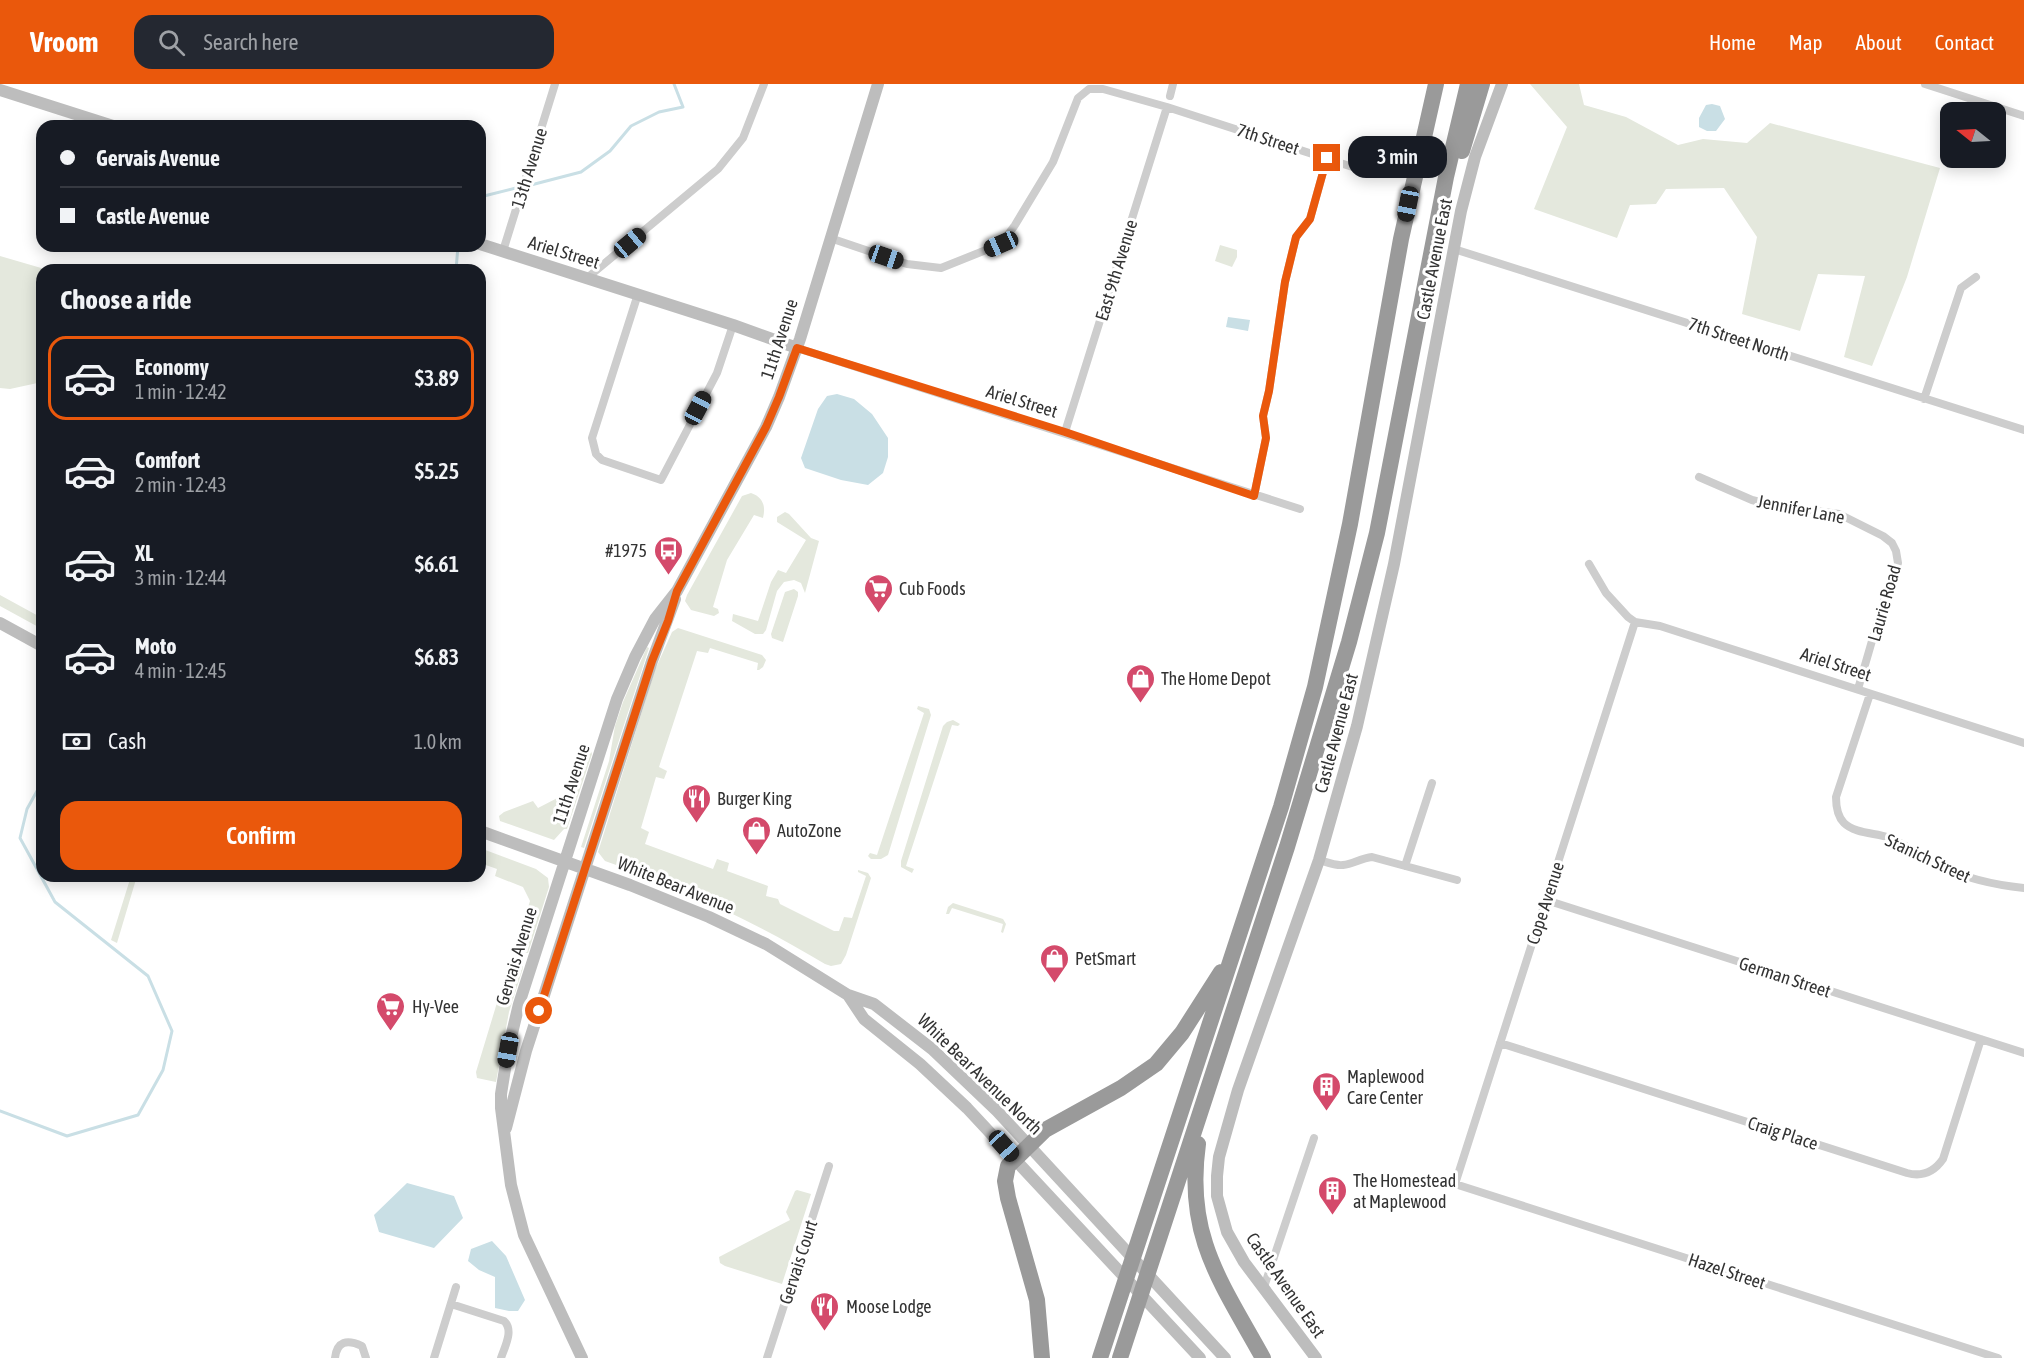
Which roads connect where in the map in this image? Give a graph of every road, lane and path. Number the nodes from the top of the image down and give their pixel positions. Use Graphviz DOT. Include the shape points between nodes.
graph roads {
  1 [pos="555,84"];
  2 [pos="764,84"];
  3 [pos="878,84"];
  4 [pos="1173,84"];
  5 [pos="1425,84"];
  6 [pos="1436,84"];
  7 [pos="1468,84"];
  8 [pos="1482,84"];
  9 [pos="1502,84"];
  10 [pos="1925,84"];
  11 [pos="0,90"];
  12 [pos="1170,96"];
  13 [pos="1167,107"];
  14 [pos="2024,116"];
  15 [pos="94,120"];
  16 [pos="1327,158"];
  17 [pos="1368,172"];
  18 [pos="1404,223"];
  19 [pos="1435,234"];
  20 [pos="830,238"];
  21 [pos="486,246"];
  22 [pos="1454,249"];
  23 [pos="503,252"];
  24 [pos="1976,277"];
  25 [pos="587,278"];
  26 [pos="638,294"];
  27 [pos="733,325"];
  28 [pos="797,348"];
  29 [pos="1924,399"];
  30 [pos="2024,430"];
  31 [pos="1065,432"];
  32 [pos="1699,477"];
  33 [pos="1254,496"];
  34 [pos="1300,509"];
  35 [pos="1896,550"];
  36 [pos="1588,564"];
  37 [pos="677,591"];
  38 [pos="1635,622"];
  39 [pos="0,623"];
  40 [pos="36,643"];
  41 [pos="1858,690"];
  42 [pos="1870,694"];
  43 [pos="2024,743"];
  44 [pos="1432,783"];
  45 [pos="486,833"];
  46 [pos="1319,860"];
  47 [pos="565,862"];
  48 [pos="1405,866"];
  49 [pos="585,869"];
  50 [pos="1457,880"];
  51 [pos="2024,888"];
  52 [pos="1546,900"];
  53 [pos="1234,952"];
  54 [pos="848,995"];
  55 [pos="1981,1039"];
  56 [pos="1500,1043"];
  57 [pos="2024,1053"];
  58 [pos="1213,1074"];
  59 [pos="505,1132"];
  60 [pos="1314,1138"];
  61 [pos="1028,1144"];
  62 [pos="1014,1158"];
  63 [pos="829,1166"];
  64 [pos="1455,1184"];
  65 [pos="456,1287"];
  66 [pos="1264,1287"];
  67 [pos="451,1304"];
  68 [pos="335,1358"];
  69 [pos="366,1358"];
  70 [pos="434,1358"];
  71 [pos="501,1358"];
  72 [pos="582,1358"];
  73 [pos="767,1358"];
  74 [pos="1042,1358"];
  75 [pos="1100,1358"];
  76 [pos="1120,1358"];
  77 [pos="1200,1358"];
  78 [pos="1225,1358"];
  79 [pos="1263,1358"];
  80 [pos="1316,1358"];
  81 [pos="1998,1358"];
  1 -- 23 [label="street, 13th Avenue"];
  2 -- 25 [label="street" via="743,138 718,169"];
  3 -- 20 [label="street, 11th Avenue"];
  4 -- 12 [label="street"];
  5 -- 18 [label="highway"];
  6 -- 18 [label="highway"];
  7 -- 19 [label="highway"];
  8 -- 19 [label="highway"];
  9 -- 22 [label="street, Castle Avenue East" via="1475,157"];
  10 -- 14 [label="street"];
  11 -- 15 [label="street"];
  13 -- 16 [label="street, 7th Street"];
  13 -- 20 [label="street, 7th Street" via="1103,88 1089,89 1077,98 1053,162 1015,225 1001,244 983,252 941,267 907,264"];
  13 -- 31 [label="street, East 9th Avenue"];
  16 -- 17 [label="street, 7th Street"];
  16 -- 33 [label="street" via="1310,219 1296,237 1285,282 1263,416 1266,438"];
  18 -- 53 [label="highway" via="1325,646 1293,767"];
  19 -- 58 [label="highway" via="1361,598 1334,696"];
  20 -- 28 [label="street, 11th Avenue"];
  21 -- 23 [label="street, Ariel Street"];
  22 -- 29 [label="street, 7th Street North"];
  22 -- 46 [label="street, Castle Avenue East" via="1376,648"];
  23 -- 25 [label="street, Ariel Street"];
  24 -- 29 [label="street" via="1961,288"];
  25 -- 26 [label="street, Ariel Street"];
  26 -- 27 [label="street, Ariel Street"];
  26 -- 27 [label="street" via="592,438 596,454 608,463 661,480 717,373"];
  27 -- 28 [label="street, Ariel Street"];
  28 -- 31 [label="street, Ariel Street"];
  28 -- 37 [label="street, 11th Avenue" via="766,427"];
  29 -- 30 [label="street, 7th Street North"];
  31 -- 33 [label="street, Ariel Street"];
  32 -- 35 [label="street, Jennifer Lane" via="1772,506 1839,514 1886,537"];
  33 -- 34 [label="street, Ariel Street"];
  35 -- 41 [label="street, Laurie Road" via="1898,563"];
  36 -- 38 [label="street" via="1606,593"];
  37 -- 47 [label="street, 11th Avenue" via="655,618 617,699"];
  37 -- 49 [label="street, 11th Avenue"];
  38 -- 41 [label="street, Ariel Street" via="1660,626"];
  38 -- 52 [label="street, Cope Avenue"];
  39 -- 40 [label="street"];
  41 -- 42 [label="street, Ariel Street"];
  42 -- 43 [label="street, Ariel Street"];
  42 -- 51 [label="street, Stanich Street" via="1838,791 1836,804 1842,821 1851,828 1898,842 1959,874"];
  44 -- 48 [label="street"];
  45 -- 47 [label="street, White Bear Avenue"];
  46 -- 48 [label="street" via="1339,866 1372,857"];
  46 -- 66 [label="street, Castle Avenue East" via="1238,1090 1216,1176 1227,1232"];
  47 -- 49 [label="street, White Bear Avenue"];
  47 -- 59 [label="street, Gervais Avenue" via="508,1050 501,1094"];
  48 -- 50 [label="street"];
  49 -- 54 [label="street, White Bear Avenue" via="739,931"];
  49 -- 59 [label="street, Gervais Avenue" via="526,1051"];
  52 -- 55 [label="street, German Street"];
  52 -- 56 [label="street, Cope Avenue"];
  53 -- 61 [label="highway" via="1182,1034 1156,1064"];
  53 -- 75 [label="highway"];
  54 -- 61 [label="street, White Bear Avenue North" via="874,1004 917,1036"];
  54 -- 62 [label="street, White Bear Avenue North" via="864,1019 938,1080"];
  55 -- 56 [label="street, Craig Place" via="1942,1159 1933,1170 1919,1174"];
  55 -- 57 [label="street, German Street"];
  56 -- 64 [label="street, Cope Avenue"];
  58 -- 76 [label="highway"];
  58 -- 79 [label="highway" via="1195,1164 1197,1216 1212,1266"];
  59 -- 72 [label="street, Gervais Avenue" via="511,1185 524,1234"];
  60 -- 66 [label="street"];
  61 -- 62 [label="highway"];
  61 -- 78 [label="street, White Bear Avenue North"];
  62 -- 74 [label="highway" via="1008,1166 1006,1189 1037,1300"];
  62 -- 77 [label="street, White Bear Avenue North"];
  63 -- 73 [label="street, Gervais Court"];
  64 -- 81 [label="street, Hazel Street"];
  65 -- 67 [label="street"];
  66 -- 80 [label="street, Castle Avenue East"];
  67 -- 70 [label="street"];
  67 -- 71 [label="street" via="508,1324 510,1330"];
  68 -- 69 [label="street" via="338,1347 352,1341 362,1346"];
}
